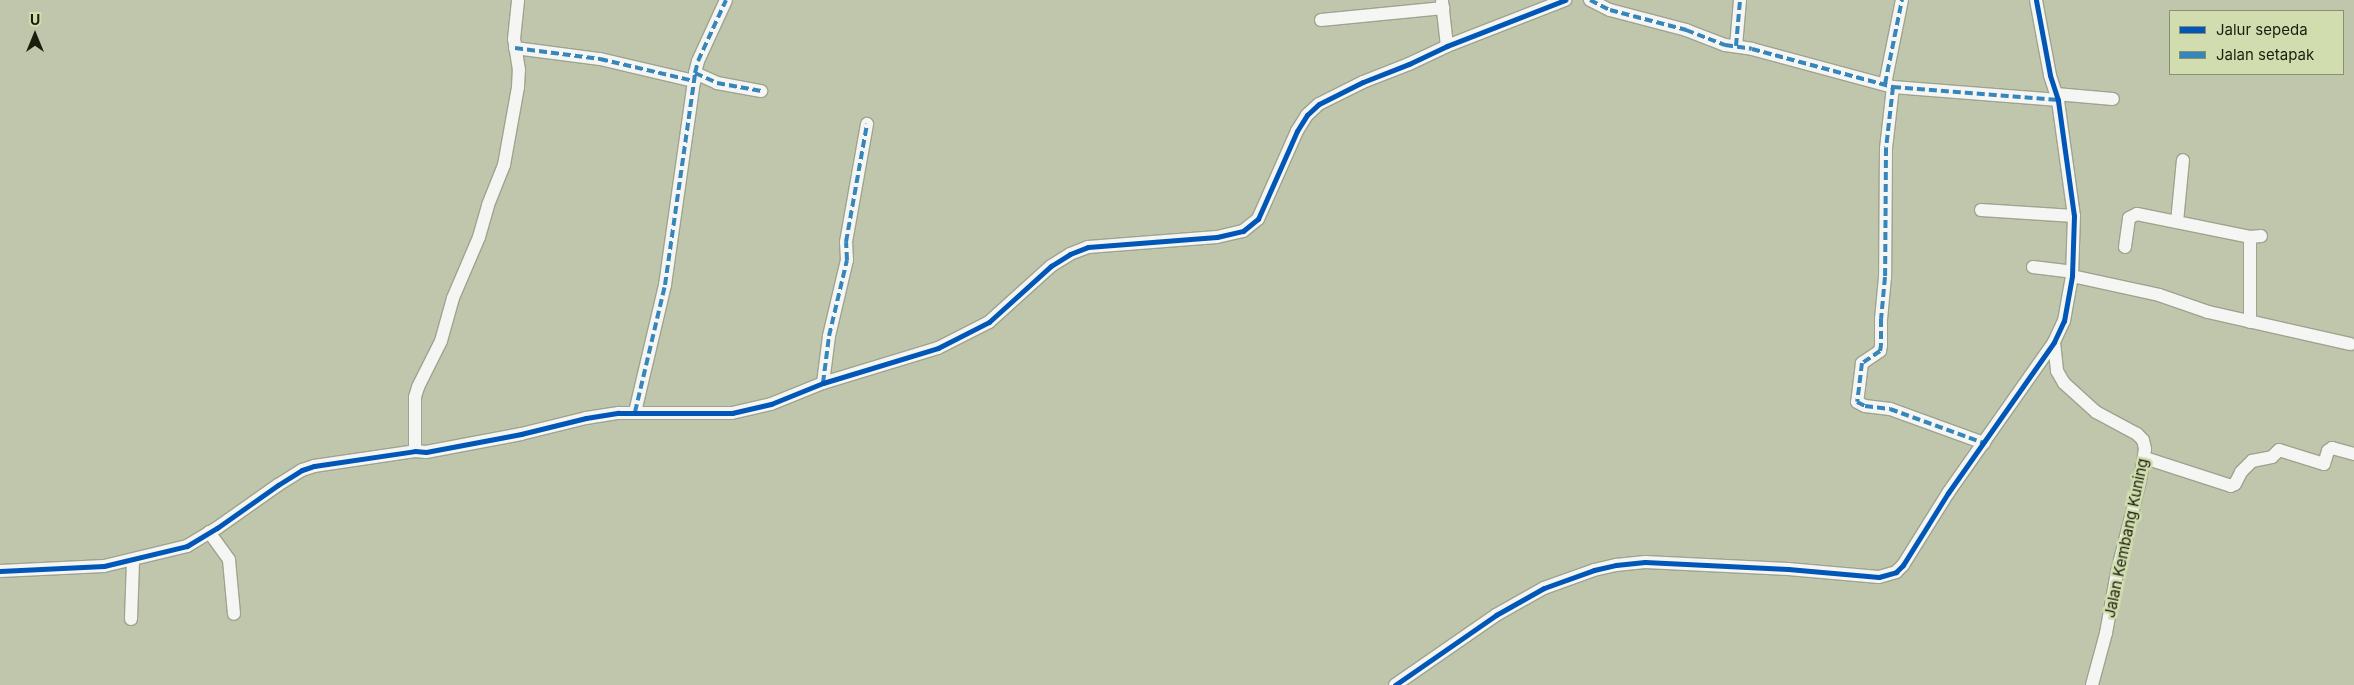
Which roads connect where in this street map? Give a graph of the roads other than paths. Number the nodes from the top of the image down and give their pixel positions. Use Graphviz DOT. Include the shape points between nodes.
graph roads {
  1 [pos="518,0"];
  2 [pos="726,0"];
  3 [pos="1565,0"];
  4 [pos="1590,0"];
  5 [pos="1740,0"];
  6 [pos="1902,0"];
  7 [pos="2036,0"];
  8 [pos="1442,4"];
  9 [pos="1321,20"];
  10 [pos="1447,46"];
  11 [pos="1736,46"];
  12 [pos="515,48"];
  13 [pos="695,77"];
  14 [pos="1889,86"];
  15 [pos="761,91"];
  16 [pos="2057,97"];
  17 [pos="2112,98"];
  18 [pos="867,124"];
  19 [pos="2183,160"];
  20 [pos="1981,210"];
  21 [pos="2074,216"];
  22 [pos="2177,222"];
  23 [pos="2125,247"];
  24 [pos="2034,267"];
  25 [pos="2072,274"];
  26 [pos="2250,322"];
  27 [pos="2054,342"];
  28 [pos="2350,344"];
  29 [pos="823,384"];
  30 [pos="635,412"];
  31 [pos="1984,443"];
  32 [pos="415,451"];
  33 [pos="2354,454"];
  34 [pos="2145,458"];
  35 [pos="209,532"];
  36 [pos="133,561"];
  37 [pos="0,571"];
  38 [pos="234,614"];
  39 [pos="131,619"];
  40 [pos="1395,685"];
  41 [pos="2092,685"];
  1 -- 12 [label="street"];
  2 -- 13 [label="street" via="698,61"];
  3 -- 10 [label="street"];
  4 -- 11 [label="street" via="1610,10"];
  5 -- 11 [label="street"];
  6 -- 14 [label="street"];
  7 -- 16 [label="street"];
  8 -- 9 [label="street"];
  8 -- 10 [label="street"];
  10 -- 29 [label="street" via="1349,88 1307,114 1258,219 1243,231 1217,237 1088,247 1051,266 977,330 938,348"];
  11 -- 14 [label="street"];
  12 -- 13 [label="street" via="600,59"];
  12 -- 32 [label="street" via="518,87 504,165 479,238 453,298 441,341 415,397"];
  13 -- 15 [label="street"];
  13 -- 30 [label="street" via="665,285"];
  14 -- 16 [label="street"];
  14 -- 31 [label="street" via="1881,345 1880,351 1862,363 1857,402 1890,409"];
  16 -- 17 [label="street"];
  16 -- 21 [label="street"];
  18 -- 29 [label="street" via="846,242 847,260 829,336"];
  19 -- 22 [label="street"];
  20 -- 21 [label="street"];
  21 -- 25 [label="street"];
  22 -- 23 [label="street" via="2132,215"];
  22 -- 26 [label="street" via="2255,236"];
  24 -- 25 [label="street"];
  25 -- 26 [label="street"];
  25 -- 27 [label="street" via="2064,321"];
  26 -- 28 [label="street"];
  27 -- 31 [label="street"];
  27 -- 34 [label="street, Jalan Kembang Kuning" via="2057,371 2064,383 2096,412 2137,434 2143,440"];
  29 -- 30 [label="street" via="771,404 732,413"];
  30 -- 32 [label="street" via="586,418 426,452"];
  31 -- 40 [label="street" via="1896,572 1879,577 1671,563 1616,564 1544,588 1496,615"];
  32 -- 35 [label="street" via="333,462 302,470"];
  33 -- 34 [label="street" via="2332,448 2321,464 2279,450 2272,457 2252,461 2231,486"];
  34 -- 41 [label="street, Jalan Kembang Kuning"];
  35 -- 36 [label="street" via="188,546"];
  35 -- 38 [label="street" via="229,560"];
  36 -- 37 [label="street" via="85,568"];
  36 -- 39 [label="street"];
}
